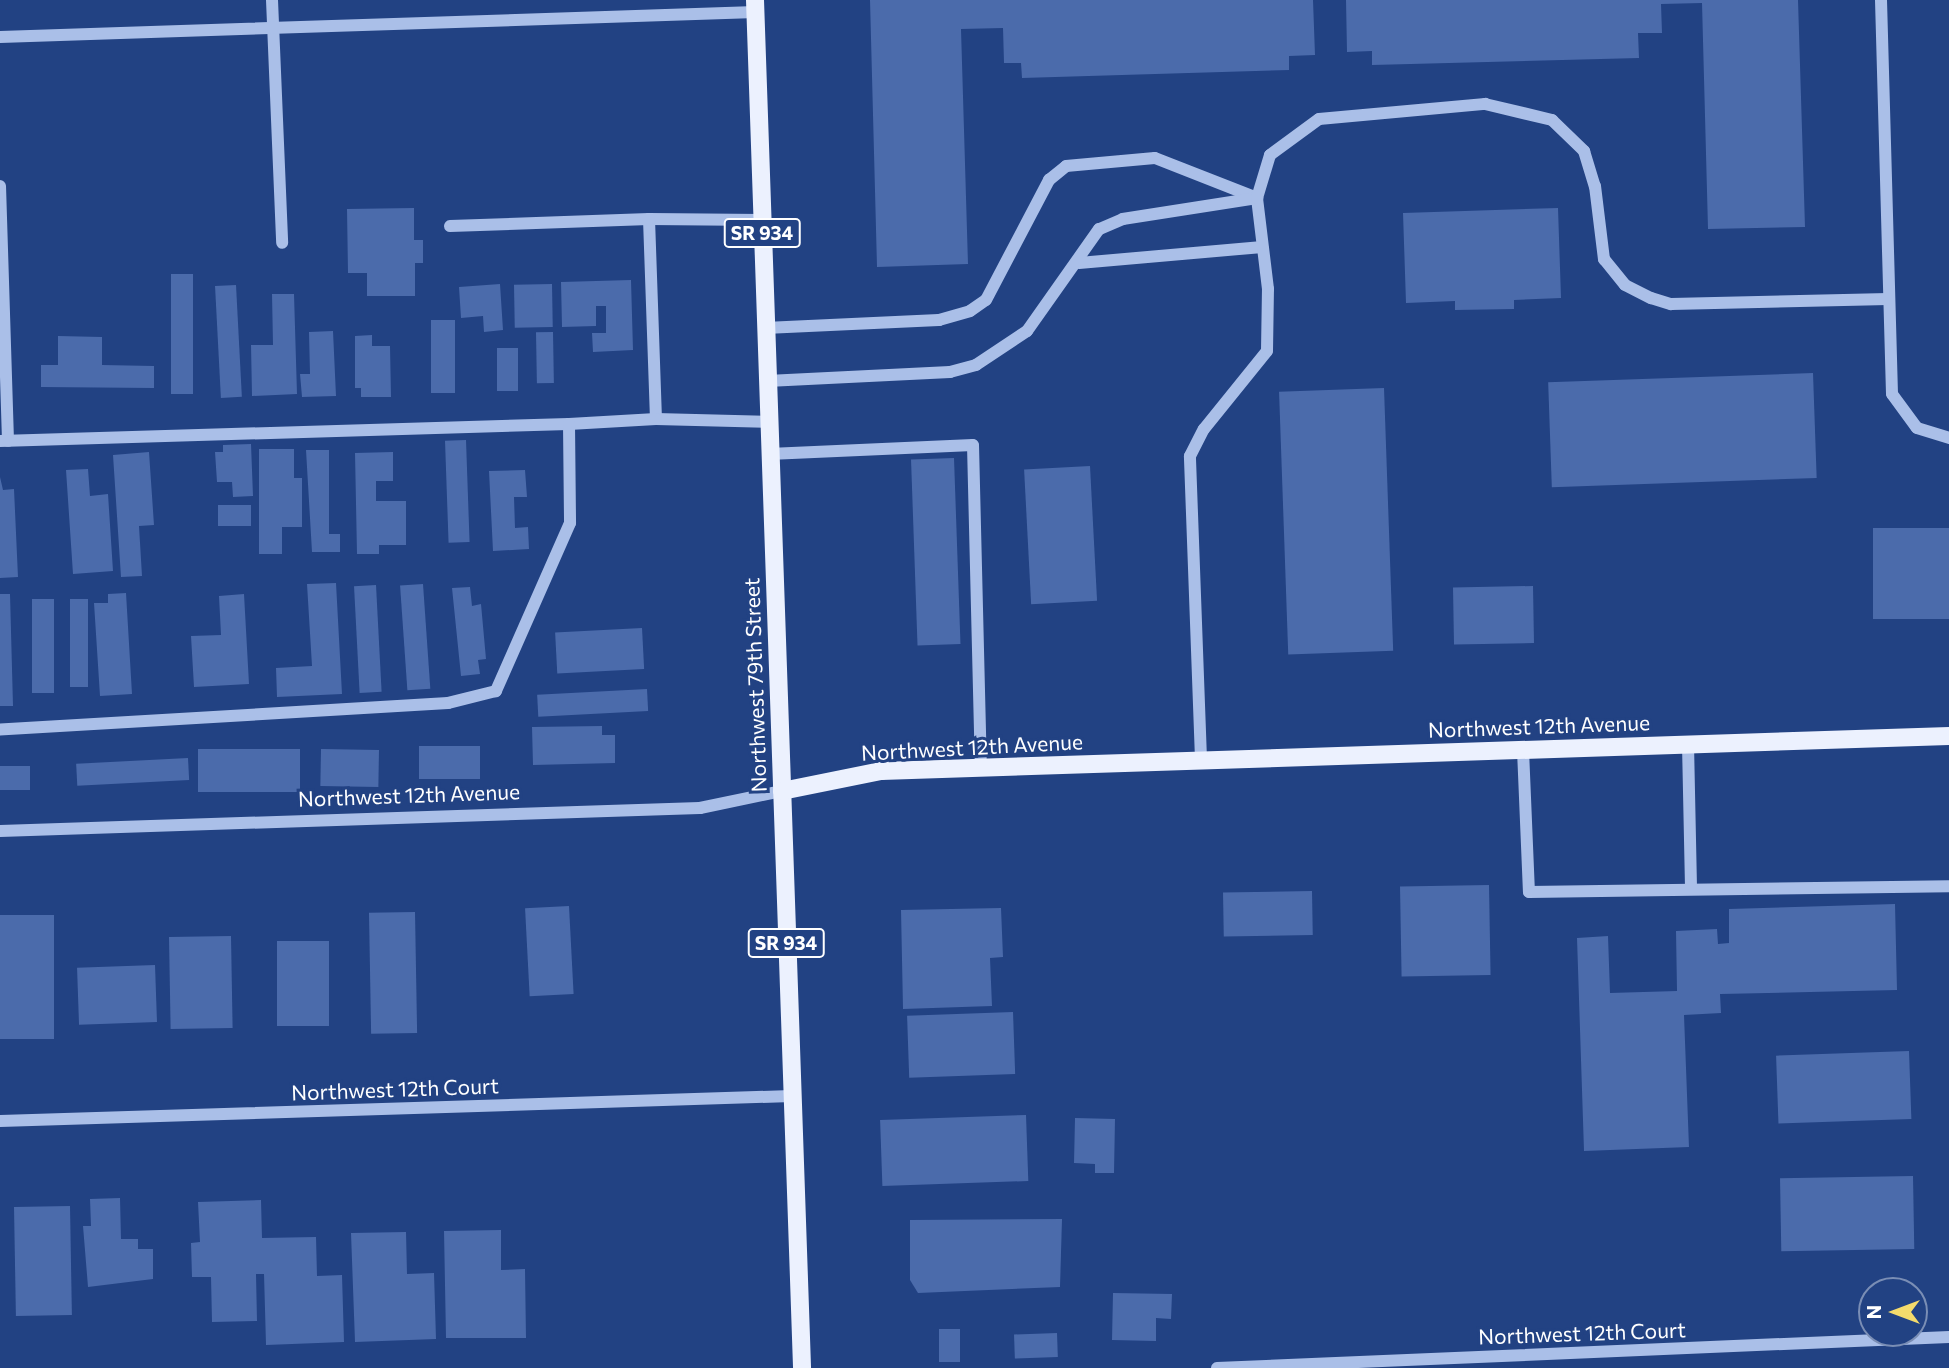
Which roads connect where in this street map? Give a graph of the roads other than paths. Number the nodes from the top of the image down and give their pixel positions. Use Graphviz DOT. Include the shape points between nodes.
graph roads {
  1 [pos="272,0"];
  2 [pos="1881,0"];
  3 [pos="755,6"];
  4 [pos="273,30"];
  5 [pos="0,37"];
  6 [pos="0,186"];
  7 [pos="1256,198"];
  8 [pos="649,219"];
  9 [pos="762,220"];
  10 [pos="450,226"];
  11 [pos="282,243"];
  12 [pos="1262,247"];
  13 [pos="1079,263"];
  14 [pos="1888,299"];
  15 [pos="765,328"];
  16 [pos="767,381"];
  17 [pos="656,419"];
  18 [pos="768,422"];
  19 [pos="569,424"];
  20 [pos="1949,438"];
  21 [pos="4,441"];
  22 [pos="769,454"];
  23 [pos="0,730"];
  24 [pos="1949,736"];
  25 [pos="1688,744"];
  26 [pos="1523,750"];
  27 [pos="1201,759"];
  28 [pos="981,768"];
  29 [pos="782,791"];
  30 [pos="0,831"];
  31 [pos="1949,886"];
  32 [pos="1691,887"];
  33 [pos="792,1096"];
  34 [pos="0,1121"];
  35 [pos="1949,1337"];
  36 [pos="802,1368"];
  37 [pos="1216,1368"];
  1 -- 4 [label="street"];
  2 -- 14 [label="street"];
  3 -- 4 [label="street"];
  3 -- 9 [label="main road, Northwest 79th Street / SR 934"];
  4 -- 5 [label="street"];
  4 -- 11 [label="street"];
  6 -- 21 [label="street"];
  7 -- 12 [label="street"];
  7 -- 13 [label="street" via="1123,219 1099,229"];
  7 -- 14 [label="street" via="1270,155 1319,119 1485,104 1552,120 1584,150 1595,186 1604,259 1625,285 1651,299 1671,304"];
  7 -- 15 [label="street" via="1155,158 1066,166 1049,180 986,300 970,312 939,320"];
  8 -- 9 [label="street"];
  8 -- 10 [label="street"];
  8 -- 17 [label="street"];
  9 -- 15 [label="main road, Northwest 79th Street / SR 934"];
  12 -- 13 [label="street"];
  12 -- 27 [label="street" via="1267,351 1204,429 1191,456"];
  13 -- 16 [label="street" via="1027,331 976,365 922,374"];
  14 -- 20 [label="street" via="1892,394 1917,428"];
  15 -- 16 [label="main road, Northwest 79th Street / SR 934"];
  16 -- 18 [label="main road, Northwest 79th Street / SR 934"];
  17 -- 18 [label="street"];
  17 -- 19 [label="street"];
  18 -- 22 [label="main road, Northwest 79th Street / SR 934"];
  19 -- 21 [label="street"];
  19 -- 23 [label="street" via="570,523 496,691 448,703"];
  22 -- 28 [label="street" via="973,445"];
  22 -- 29 [label="main road, Northwest 79th Street / SR 934"];
  24 -- 25 [label="main road, Northwest 12th Avenue"];
  25 -- 26 [label="main road, Northwest 12th Avenue"];
  25 -- 32 [label="street"];
  26 -- 27 [label="main road, Northwest 12th Avenue"];
  26 -- 32 [label="street" via="1529,892"];
  27 -- 28 [label="main road, Northwest 12th Avenue"];
  28 -- 29 [label="main road, Northwest 12th Avenue" via="881,771"];
  29 -- 30 [label="street, Northwest 12th Avenue" via="700,808"];
  29 -- 33 [label="main road, Northwest 79th Street / SR 934"];
  31 -- 32 [label="street"];
  33 -- 34 [label="street, Northwest 12th Court"];
  33 -- 36 [label="main road, Northwest 79th Street / SR 934"];
  35 -- 37 [label="street, Northwest 12th Court"];
}
